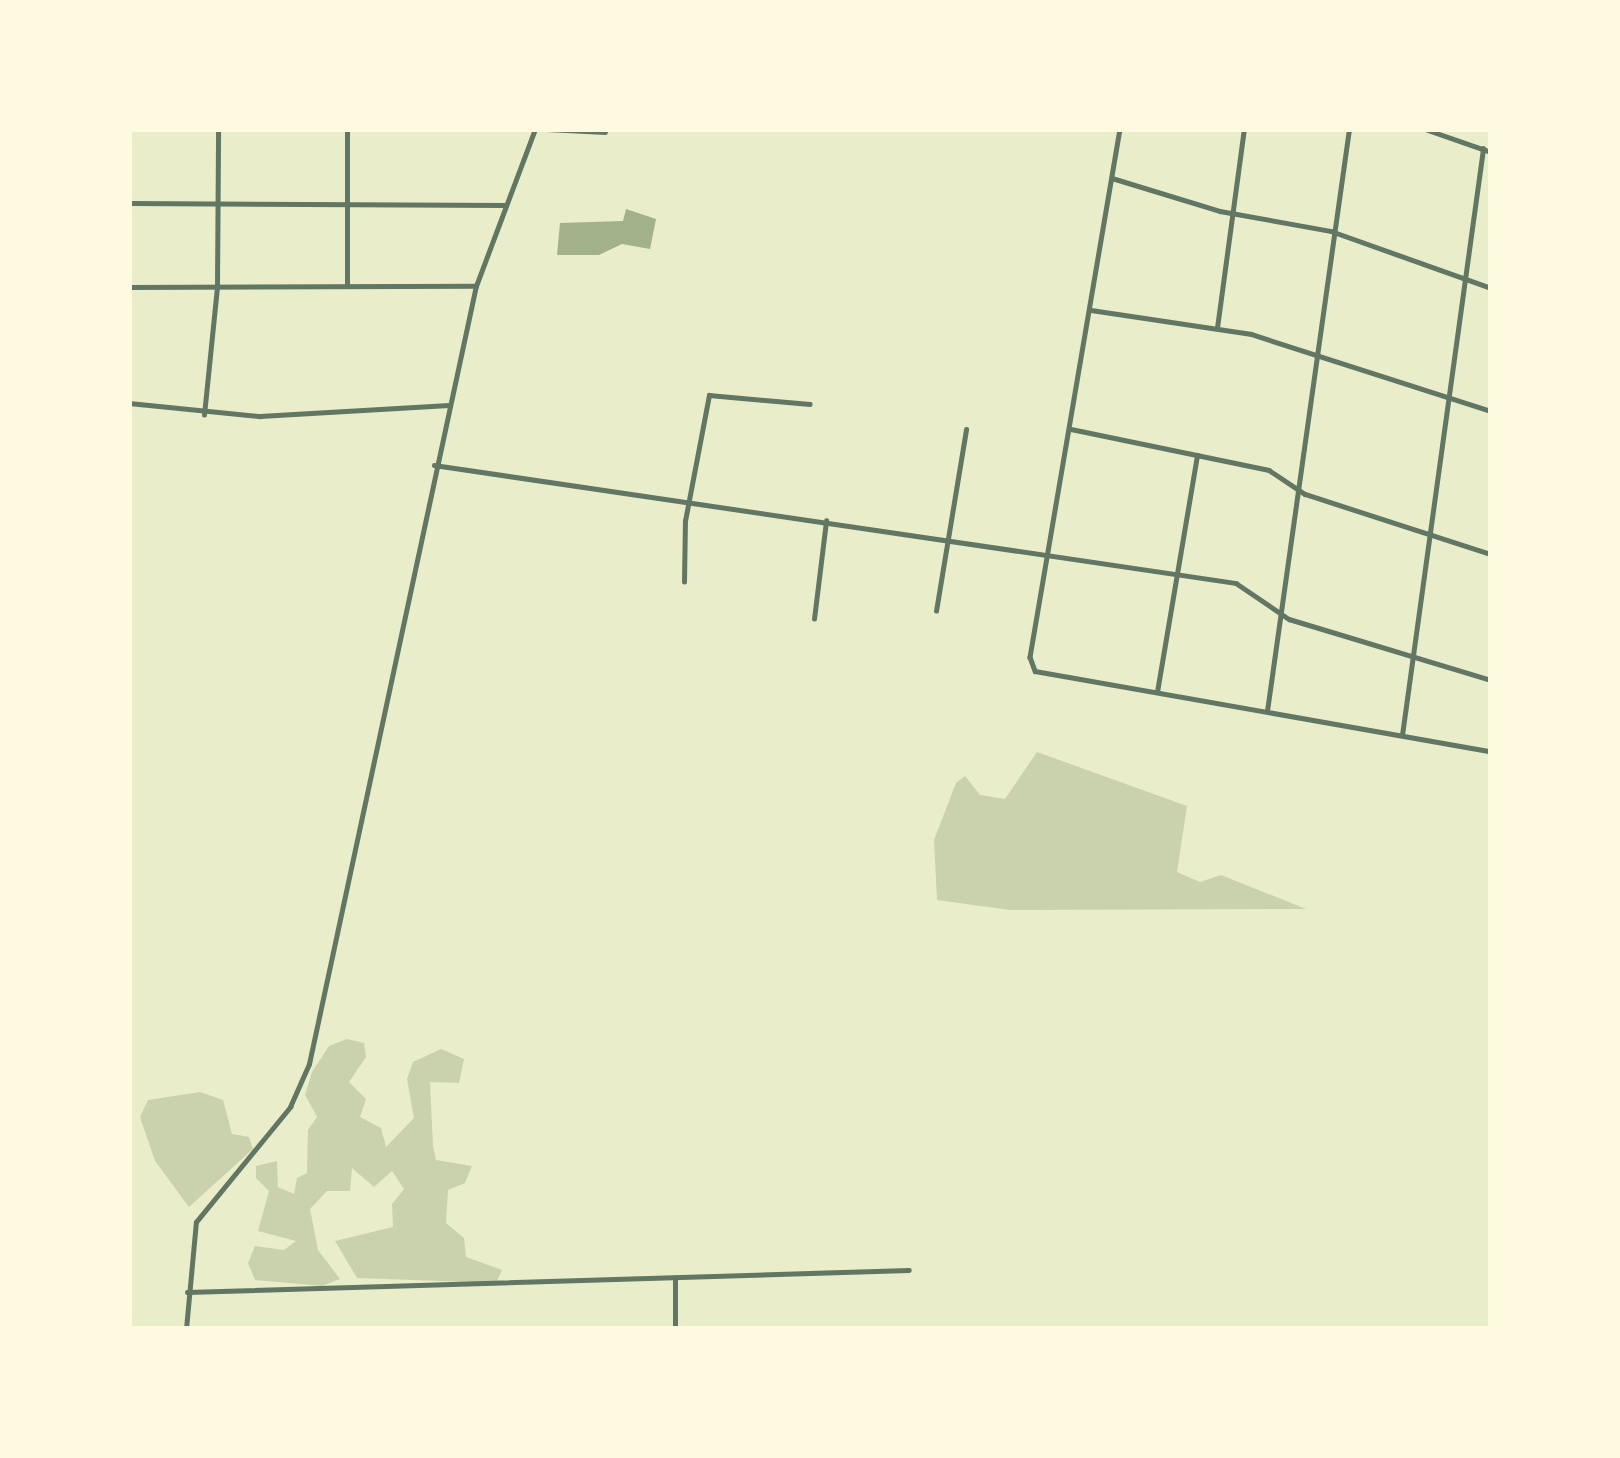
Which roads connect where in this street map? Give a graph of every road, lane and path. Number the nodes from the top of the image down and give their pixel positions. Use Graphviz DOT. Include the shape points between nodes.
graph roads {
  1 [pos="218,129"];
  2 [pos="347,129"];
  3 [pos="535,129"];
  4 [pos="546,129"];
  5 [pos="1120,129"];
  6 [pos="1244,129"];
  7 [pos="1349,129"];
  8 [pos="1425,129"];
  9 [pos="605,132"];
  10 [pos="1487,150"];
  11 [pos="1112,178"];
  12 [pos="347,202"];
  13 [pos="129,203"];
  14 [pos="218,203"];
  15 [pos="505,205"];
  16 [pos="1231,214"];
  17 [pos="1331,231"];
  18 [pos="1466,280"];
  19 [pos="217,286"];
  20 [pos="346,286"];
  21 [pos="476,286"];
  22 [pos="129,287"];
  23 [pos="1491,288"];
  24 [pos="1091,310"];
  25 [pos="1217,328"];
  26 [pos="1315,354"];
  27 [pos="1449,397"];
  28 [pos="129,404"];
  29 [pos="810,404"];
  30 [pos="449,405"];
  31 [pos="1491,411"];
  32 [pos="204,415"];
  33 [pos="966,429"];
  34 [pos="1071,429"];
  35 [pos="1197,454"];
  36 [pos="434,465"];
  37 [pos="1298,489"];
  38 [pos="688,502"];
  39 [pos="826,521"];
  40 [pos="947,537"];
  41 [pos="1430,537"];
  42 [pos="1491,554"];
  43 [pos="1048,556"];
  44 [pos="1177,577"];
  45 [pos="684,582"];
  46 [pos="936,611"];
  47 [pos="1279,614"];
  48 [pos="814,619"];
  49 [pos="1414,656"];
  50 [pos="1491,680"];
  51 [pos="1157,692"];
  52 [pos="1267,711"];
  53 [pos="1402,735"];
  54 [pos="1491,751"];
  55 [pos="909,1270"];
  56 [pos="675,1278"];
  57 [pos="187,1292"];
  58 [pos="186,1329"];
  59 [pos="675,1329"];
  1 -- 14 [label="street"];
  2 -- 12 [label="street"];
  3 -- 15 [label="street"];
  4 -- 9 [label="street"];
  5 -- 11 [label="street"];
  6 -- 16 [label="street"];
  7 -- 17 [label="street"];
  8 -- 10 [label="street"];
  10 -- 18 [label="street"];
  11 -- 16 [label="street"];
  11 -- 24 [label="street"];
  12 -- 14 [label="street"];
  12 -- 15 [label="street"];
  12 -- 20 [label="street"];
  13 -- 14 [label="street"];
  14 -- 19 [label="street"];
  15 -- 21 [label="street"];
  16 -- 17 [label="street"];
  16 -- 25 [label="street"];
  17 -- 18 [label="street"];
  17 -- 26 [label="street"];
  18 -- 23 [label="street"];
  18 -- 27 [label="street"];
  19 -- 20 [label="street"];
  19 -- 22 [label="street"];
  19 -- 32 [label="street"];
  20 -- 21 [label="street"];
  21 -- 30 [label="street"];
  24 -- 25 [label="street"];
  24 -- 34 [label="street"];
  25 -- 26 [label="street"];
  26 -- 27 [label="street"];
  26 -- 37 [label="street"];
  27 -- 31 [label="street"];
  27 -- 41 [label="street"];
  28 -- 32 [label="street"];
  29 -- 38 [label="street" via="709,395"];
  30 -- 32 [label="street"];
  30 -- 36 [label="street"];
  33 -- 40 [label="street"];
  34 -- 35 [label="street"];
  34 -- 43 [label="street"];
  35 -- 37 [label="street" via="1269,470"];
  35 -- 44 [label="street"];
  36 -- 38 [label="street"];
  36 -- 57 [label="street" via="309,1064 290,1107 196,1222"];
  37 -- 41 [label="street"];
  37 -- 47 [label="street"];
  38 -- 39 [label="street"];
  38 -- 45 [label="street"];
  39 -- 40 [label="street"];
  39 -- 48 [label="street"];
  40 -- 43 [label="street"];
  40 -- 46 [label="street"];
  41 -- 42 [label="street"];
  41 -- 49 [label="street"];
  43 -- 44 [label="street"];
  43 -- 51 [label="street" via="1030,657 1035,671"];
  44 -- 47 [label="street" via="1248,587"];
  44 -- 51 [label="street"];
  47 -- 49 [label="street"];
  47 -- 52 [label="street"];
  49 -- 50 [label="street"];
  49 -- 53 [label="street"];
  51 -- 52 [label="street"];
  52 -- 53 [label="street"];
  53 -- 54 [label="street"];
  55 -- 56 [label="street"];
  56 -- 57 [label="street"];
  56 -- 59 [label="street"];
  57 -- 58 [label="street"];
}
